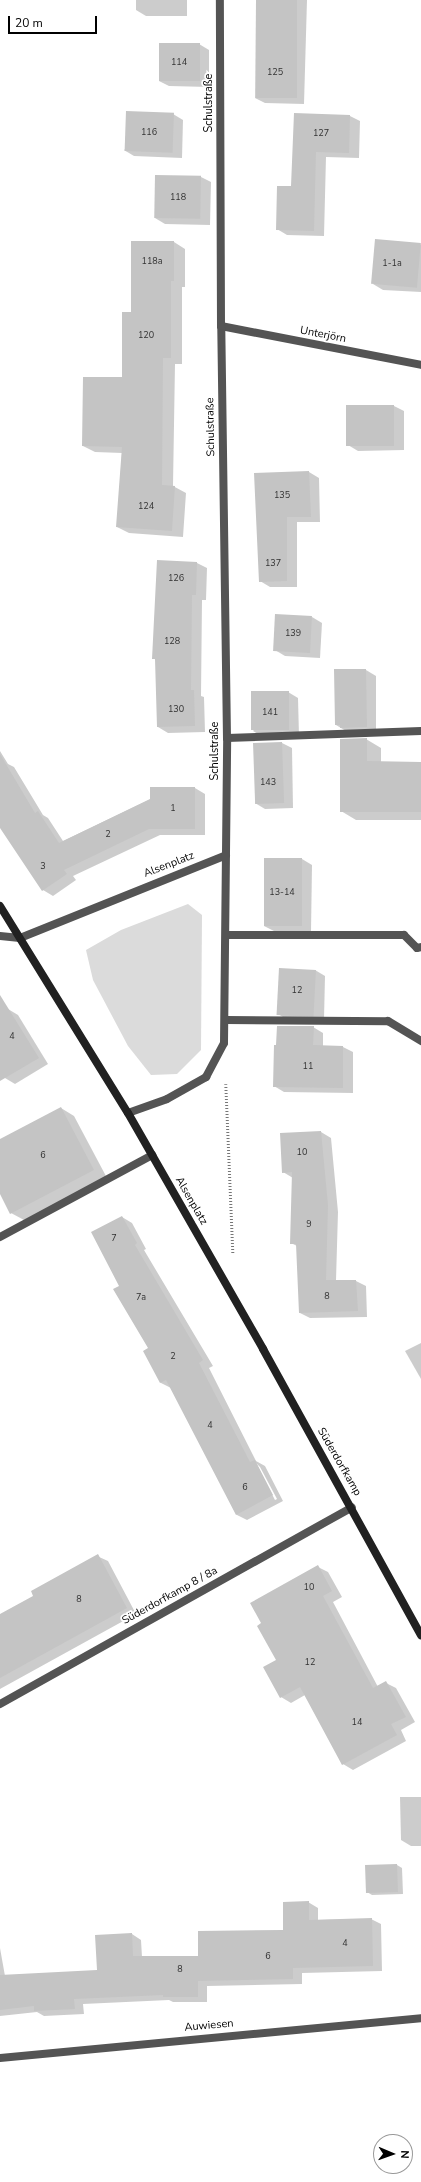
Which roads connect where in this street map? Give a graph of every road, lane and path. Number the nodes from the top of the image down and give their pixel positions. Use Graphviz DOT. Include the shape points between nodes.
graph roads {
  1 [pos="220,0"];
  2 [pos="221,326"];
  3 [pos="421,365"];
  4 [pos="421,730"];
  5 [pos="227,738"];
  6 [pos="226,854"];
  7 [pos="0,906"];
  8 [pos="226,935"];
  9 [pos="0,936"];
  10 [pos="20,938"];
  11 [pos="421,947"];
  12 [pos="226,1020"];
  13 [pos="421,1041"];
  14 [pos="226,1081"];
  15 [pos="128,1113"];
  16 [pos="152,1155"];
  17 [pos="0,1236"];
  18 [pos="233,1263"];
  19 [pos="236,1300"];
  20 [pos="352,1506"];
  21 [pos="421,1635"];
  22 [pos="0,1704"];
  23 [pos="421,2018"];
  24 [pos="0,2058"];
  1 -- 2 [label="street, Schulstraße"];
  2 -- 3 [label="street, Unterjörn"];
  2 -- 5 [label="street, Schulstraße"];
  4 -- 5 [label="street"];
  5 -- 6 [label="street, Schulstraße"];
  6 -- 8 [label="street"];
  6 -- 10 [label="street, Alsenplatz"];
  7 -- 10 [label="main road"];
  8 -- 11 [label="street" via="404,934 417,948"];
  8 -- 12 [label="street"];
  9 -- 10 [label="street"];
  10 -- 15 [label="main road, Alsenplatz"];
  12 -- 13 [label="street" via="388,1021"];
  12 -- 15 [label="street" via="224,1043 206,1077 167,1099"];
  14 -- 18 [label="path"];
  15 -- 16 [label="main road, Alsenplatz"];
  16 -- 17 [label="street"];
  16 -- 19 [label="main road, Alsenplatz"];
  19 -- 20 [label="main road, Süderdorfkamp"];
  20 -- 21 [label="main road, Süderdorfkamp"];
  20 -- 22 [label="street, Süderdorfkamp 8 / 8a"];
  23 -- 24 [label="street, Auwiesen"];
}
